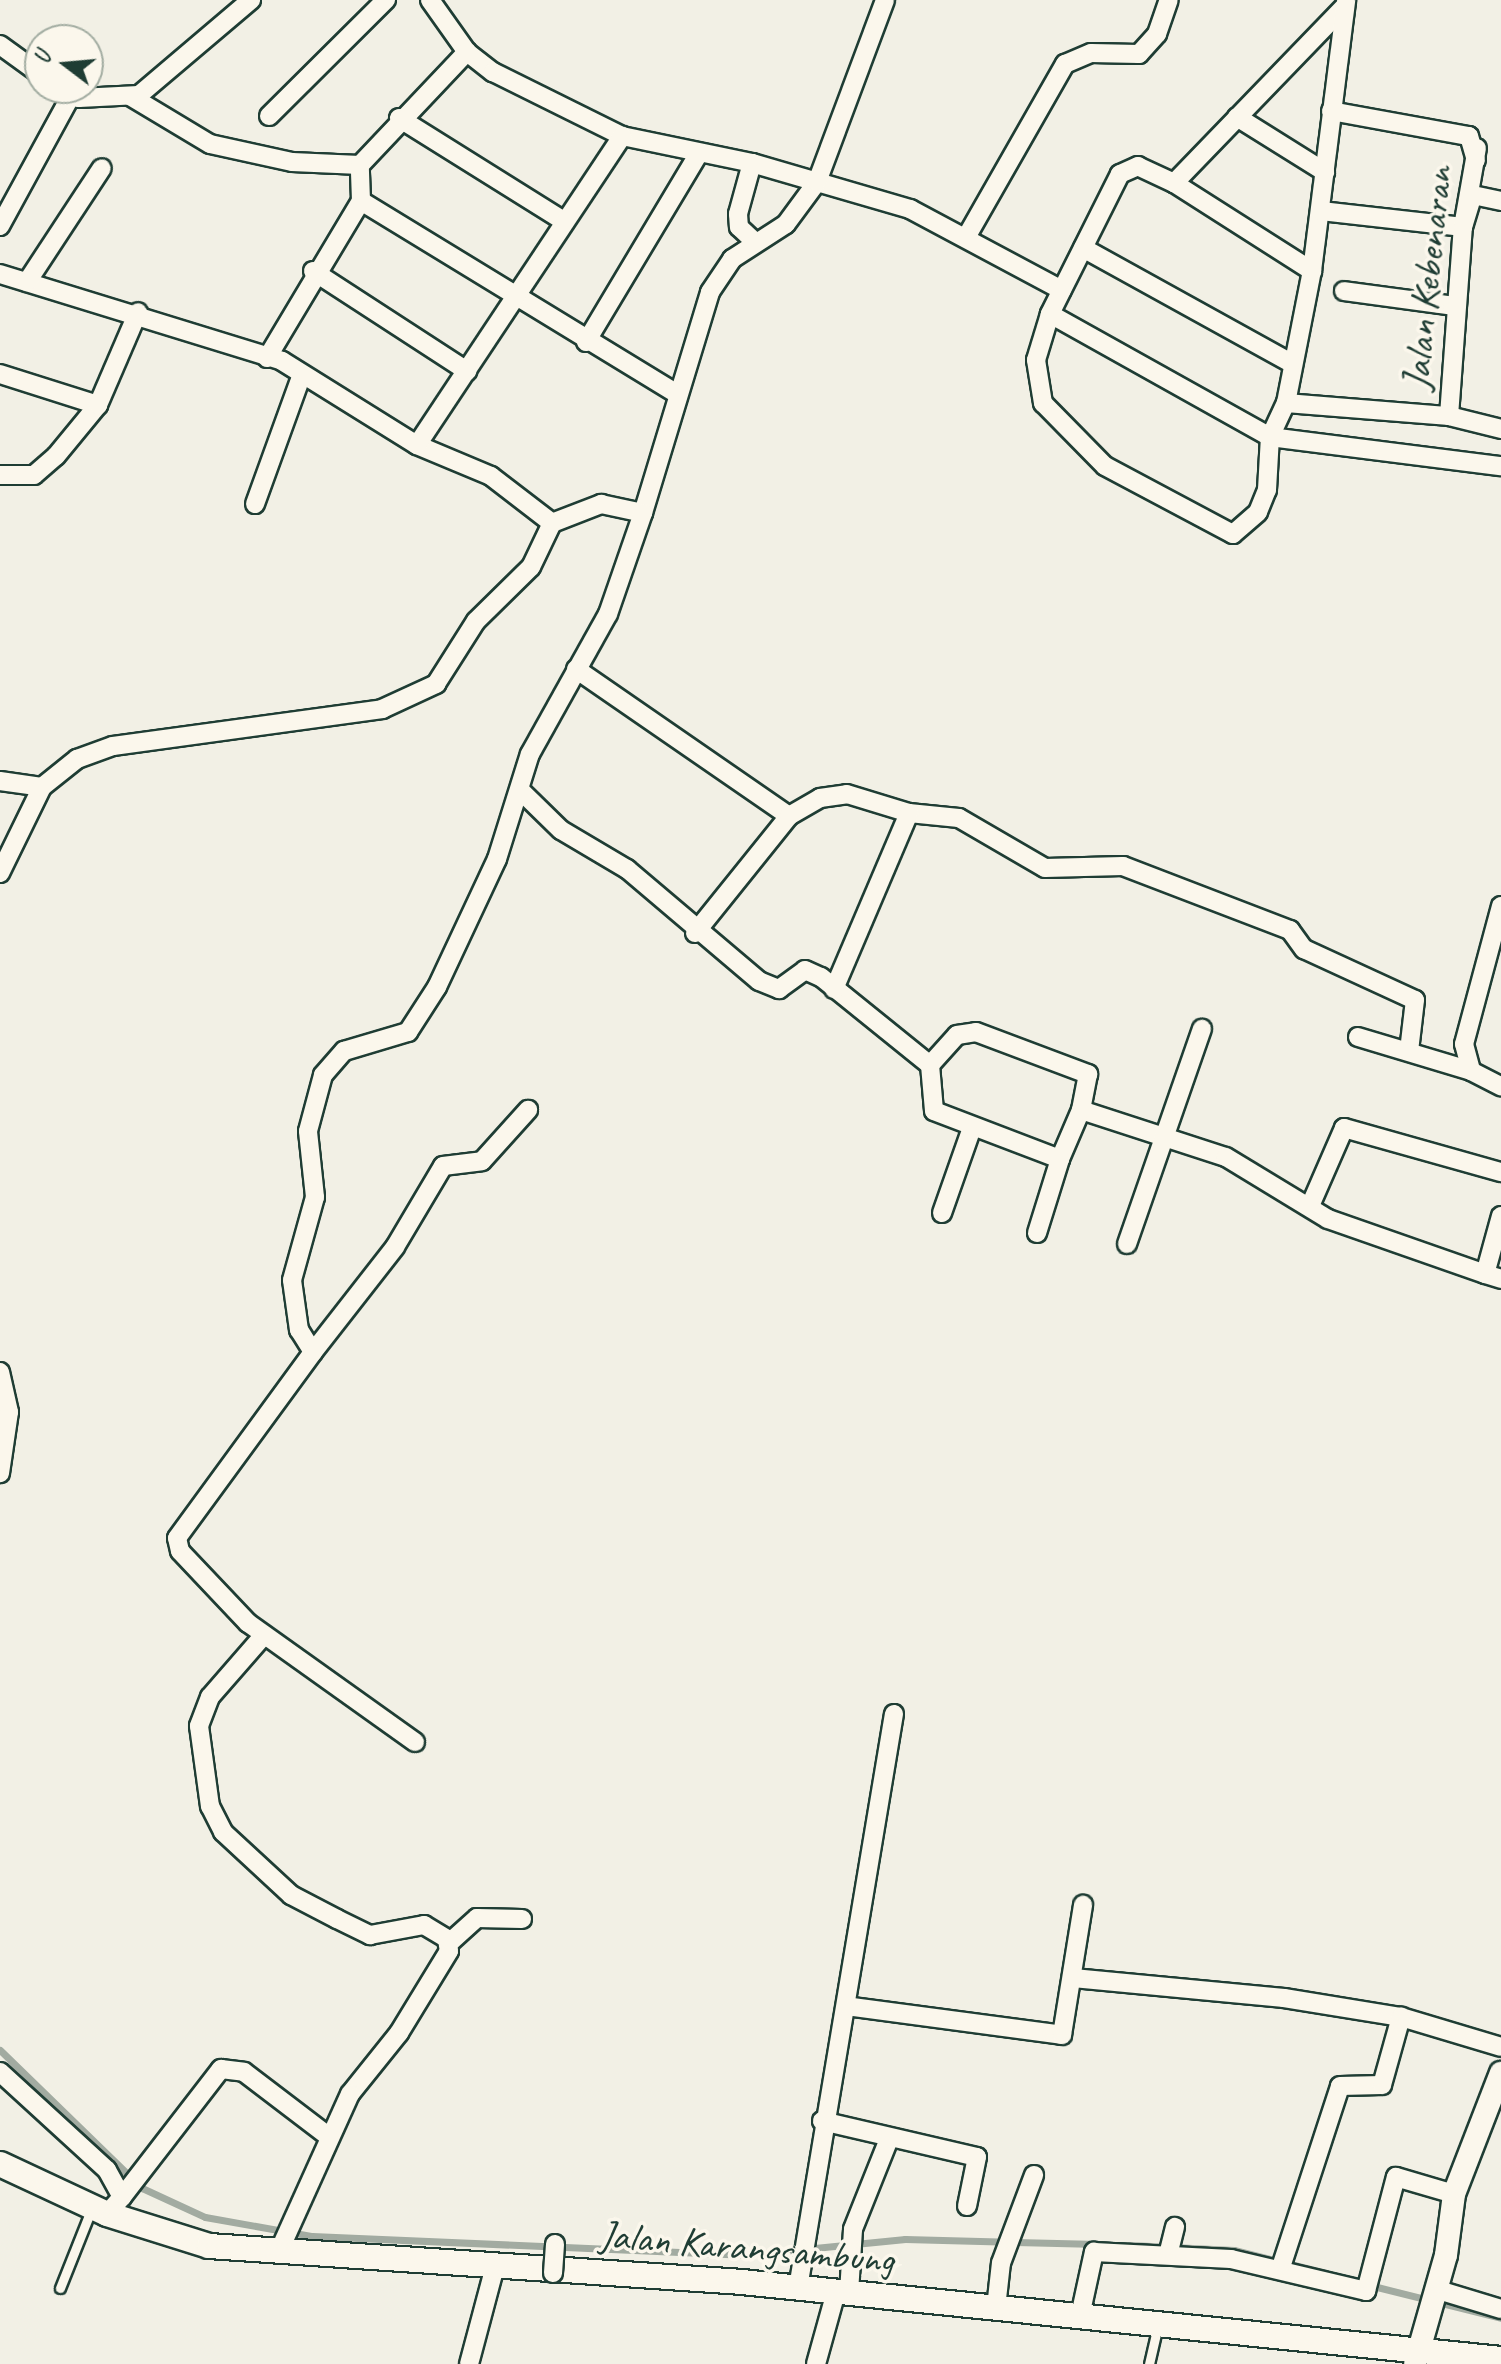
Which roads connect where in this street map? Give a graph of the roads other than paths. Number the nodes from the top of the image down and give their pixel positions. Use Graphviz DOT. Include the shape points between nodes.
graph roads {
  1 [pos="251,0"];
  2 [pos="386,0"];
  3 [pos="430,0"];
  4 [pos="885,0"];
  5 [pos="1169,0"];
  6 [pos="1346,3"];
  7 [pos="0,45"];
  8 [pos="467,52"];
  9 [pos="24,62"];
  10 [pos="104,94"];
  11 [pos="130,96"];
  12 [pos="59,104"];
  13 [pos="1331,111"];
  14 [pos="269,116"];
  15 [pos="1237,117"];
  16 [pos="399,118"];
  17 [pos="622,136"];
  18 [pos="698,155"];
  19 [pos="752,163"];
  20 [pos="360,165"];
  21 [pos="102,168"];
  22 [pos="1325,172"];
  23 [pos="817,182"];
  24 [pos="1174,183"];
  25 [pos="1473,195"];
  26 [pos="361,201"];
  27 [pos="1501,201"];
  28 [pos="1321,211"];
  29 [pos="564,221"];
  30 [pos="0,226"];
  31 [pos="1463,227"];
  32 [pos="968,234"];
  33 [pos="753,240"];
  34 [pos="1083,248"];
  35 [pos="313,271"];
  36 [pos="1312,271"];
  37 [pos="0,274"];
  38 [pos="27,282"];
  39 [pos="1062,290"];
  40 [pos="1344,291"];
  41 [pos="516,298"];
  42 [pos="1455,306"];
  43 [pos="138,312"];
  44 [pos="1050,314"];
  45 [pos="586,342"];
  46 [pos="267,358"];
  47 [pos="1291,363"];
  48 [pos="467,371"];
  49 [pos="0,374"];
  50 [pos="302,374"];
  51 [pos="677,394"];
  52 [pos="1286,403"];
  53 [pos="98,405"];
  54 [pos="1449,416"];
  55 [pos="1501,429"];
  56 [pos="1270,437"];
  57 [pos="417,445"];
  58 [pos="1501,466"];
  59 [pos="0,475"];
  60 [pos="255,504"];
  61 [pos="643,513"];
  62 [pos="552,523"];
  63 [pos="576,669"];
  64 [pos="0,781"];
  65 [pos="42,787"];
  66 [pos="522,792"];
  67 [pos="909,813"];
  68 [pos="789,816"];
  69 [pos="0,873"];
  70 [pos="1501,906"];
  71 [pos="695,933"];
  72 [pos="834,989"];
  73 [pos="1202,1029"];
  74 [pos="1358,1037"];
  75 [pos="1409,1051"];
  76 [pos="930,1065"];
  77 [pos="1471,1071"];
  78 [pos="1501,1086"];
  79 [pos="528,1110"];
  80 [pos="1081,1110"];
  81 [pos="972,1128"];
  82 [pos="1168,1142"];
  83 [pos="1060,1159"];
  84 [pos="1501,1172"];
  85 [pos="1310,1206"];
  86 [pos="942,1213"];
  87 [pos="1501,1216"];
  88 [pos="1037,1233"];
  89 [pos="1127,1244"];
  90 [pos="1493,1276"];
  91 [pos="313,1352"];
  92 [pos="0,1372"];
  93 [pos="0,1473"];
  94 [pos="264,1635"];
  95 [pos="894,1714"];
  96 [pos="415,1742"];
  97 [pos="1083,1905"];
  98 [pos="522,1919"];
  99 [pos="448,1944"];
  100 [pos="1073,1978"];
  101 [pos="846,2006"];
  102 [pos="1401,2017"];
  103 [pos="1501,2047"];
  104 [pos="0,2072"];
  105 [pos="1501,2073"];
  106 [pos="822,2121"];
  107 [pos="328,2136"];
  108 [pos="889,2139"];
  109 [pos="0,2164"];
  110 [pos="1034,2175"];
  111 [pos="1454,2194"];
  112 [pos="112,2202"];
  113 [pos="967,2206"];
  114 [pos="1175,2227"];
  115 [pos="555,2244"];
  116 [pos="279,2248"];
  117 [pos="1169,2252"];
  118 [pos="495,2266"];
  119 [pos="1281,2267"];
  120 [pos="554,2271"];
  121 [pos="60,2288"];
  122 [pos="798,2288"];
  123 [pos="842,2292"];
  124 [pos="1433,2298"];
  125 [pos="996,2308"];
  126 [pos="1501,2309"];
  127 [pos="1080,2316"];
  128 [pos="1159,2324"];
  129 [pos="1417,2357"];
  130 [pos="1501,2359"];
  131 [pos="469,2364"];
  132 [pos="816,2364"];
  133 [pos="1149,2364"];
  1 -- 11 [label="street" via="177,69"];
  2 -- 14 [label="street"];
  3 -- 8 [label="street"];
  4 -- 23 [label="street"];
  5 -- 32 [label="street" via="1157,34 1139,54 1091,53 1065,64"];
  6 -- 13 [label="street"];
  6 -- 15 [label="street"];
  7 -- 9 [label="street"];
  8 -- 16 [label="street"];
  8 -- 17 [label="street"];
  10 -- 11 [label="street"];
  11 -- 20 [label="street" via="210,144 292,162"];
  12 -- 30 [label="street"];
  13 -- 22 [label="street"];
  13 -- 25 [label="street, Jalan Kebenaran" via="1469,136 1477,148"];
  15 -- 22 [label="street"];
  15 -- 24 [label="street"];
  16 -- 20 [label="street"];
  16 -- 29 [label="street"];
  17 -- 18 [label="street"];
  17 -- 29 [label="street"];
  18 -- 19 [label="street"];
  18 -- 45 [label="street"];
  19 -- 23 [label="street"];
  19 -- 33 [label="street" via="738,214 739,227"];
  20 -- 26 [label="street"];
  21 -- 38 [label="street"];
  22 -- 28 [label="street"];
  23 -- 32 [label="street"];
  23 -- 33 [label="street" via="786,224"];
  24 -- 34 [label="street" via="1127,167"];
  24 -- 36 [label="street"];
  25 -- 27 [label="street"];
  25 -- 31 [label="street, Jalan Kebenaran"];
  26 -- 35 [label="street"];
  26 -- 41 [label="street"];
  28 -- 31 [label="street"];
  28 -- 36 [label="street"];
  29 -- 41 [label="street"];
  31 -- 42 [label="street, Jalan Kebenaran"];
  32 -- 39 [label="street"];
  33 -- 51 [label="street" via="710,292"];
  34 -- 39 [label="street"];
  34 -- 47 [label="street"];
  35 -- 46 [label="street"];
  35 -- 48 [label="street"];
  36 -- 47 [label="street"];
  37 -- 38 [label="street"];
  38 -- 43 [label="street"];
  39 -- 44 [label="street"];
  40 -- 42 [label="street"];
  41 -- 45 [label="street"];
  41 -- 48 [label="street"];
  42 -- 54 [label="street, Jalan Kebenaran"];
  43 -- 46 [label="street"];
  43 -- 53 [label="street"];
  44 -- 56 [label="street"];
  44 -- 56 [label="street" via="1036,360 1043,403 1105,466 1233,534 1258,512 1267,490"];
  45 -- 51 [label="street"];
  46 -- 50 [label="street"];
  47 -- 52 [label="street"];
  48 -- 57 [label="street"];
  49 -- 53 [label="street"];
  50 -- 57 [label="street"];
  50 -- 60 [label="street"];
  51 -- 61 [label="street"];
  52 -- 54 [label="street"];
  52 -- 56 [label="street"];
  53 -- 59 [label="street" via="34,475"];
  54 -- 55 [label="street"];
  56 -- 58 [label="street"];
  57 -- 62 [label="street" via="491,476"];
  61 -- 62 [label="street" via="601,504"];
  61 -- 63 [label="street" via="614,601"];
  62 -- 65 [label="street" via="531,567 476,621 436,684 402,704 113,746 77,759"];
  63 -- 66 [label="street" via="530,754"];
  63 -- 68 [label="street"];
  64 -- 65 [label="street"];
  65 -- 69 [label="street"];
  66 -- 71 [label="street" via="561,830 627,869"];
  66 -- 91 [label="street" via="453,956 414,1025 401,1037 344,1051 315,1094 308,1131 318,1181 292,1280 299,1330"];
  67 -- 68 [label="street" via="831,794"];
  67 -- 72 [label="street"];
  67 -- 75 [label="street" via="959,818 1045,868 1123,866 1290,930 1304,949 1415,1000 1420,1010"];
  68 -- 71 [label="street"];
  70 -- 77 [label="street" via="1466,1027"];
  71 -- 72 [label="street" via="769,987 779,989 805,970"];
  72 -- 76 [label="street"];
  73 -- 82 [label="street"];
  74 -- 75 [label="street"];
  75 -- 77 [label="street"];
  76 -- 80 [label="street" via="957,1035 976,1032 1088,1074"];
  76 -- 81 [label="street" via="934,1111"];
  77 -- 78 [label="street"];
  79 -- 91 [label="street" via="482,1161 443,1166 395,1247"];
  80 -- 82 [label="street"];
  80 -- 83 [label="street"];
  81 -- 83 [label="street"];
  81 -- 86 [label="street"];
  82 -- 85 [label="street" via="1226,1157"];
  82 -- 89 [label="street"];
  83 -- 88 [label="street"];
  84 -- 85 [label="street" via="1344,1128"];
  85 -- 90 [label="street" via="1347,1228"];
  87 -- 90 [label="street"];
  91 -- 94 [label="street" via="177,1538 180,1551"];
  92 -- 93 [label="street" via="9,1412"];
  94 -- 96 [label="street"];
  94 -- 99 [label="street" via="210,1697 199,1726 210,1806 223,1832 291,1895 337,1919 370,1935 424,1925"];
  95 -- 101 [label="street"];
  97 -- 100 [label="street"];
  98 -- 99 [label="street" via="477,1918"];
  99 -- 107 [label="street" via="444,1962"];
  100 -- 101 [label="street" via="1066,2031 1057,2036"];
  100 -- 102 [label="street"];
  101 -- 106 [label="street"];
  102 -- 103 [label="street"];
  102 -- 119 [label="street" via="1382,2085 1340,2086"];
  104 -- 112 [label="street" via="107,2170"];
  105 -- 111 [label="street"];
  106 -- 108 [label="street"];
  106 -- 122 [label="street"];
  107 -- 112 [label="street" via="258,2080 229,2067 213,2078 142,2175"];
  107 -- 116 [label="street"];
  108 -- 113 [label="street" via="980,2160"];
  108 -- 123 [label="street" via="853,2229"];
  109 -- 112 [label="main road, Jalan Karangsambung"];
  110 -- 125 [label="street" via="1001,2263"];
  111 -- 119 [label="street" via="1396,2177 1366,2291"];
  111 -- 124 [label="street"];
  112 -- 116 [label="main road, Jalan Karangsambung" via="188,2243"];
  112 -- 121 [label="lane"];
  114 -- 117 [label="street"];
  115 -- 120 [label="street, bridge"];
  116 -- 118 [label="main road, Jalan Karangsambung"];
  117 -- 119 [label="street"];
  117 -- 127 [label="street" via="1091,2252"];
  118 -- 120 [label="main road, Jalan Karangsambung"];
  118 -- 131 [label="street"];
  120 -- 122 [label="main road, Jalan Karangsambung"];
  122 -- 123 [label="main road, Jalan Karangsambung"];
  123 -- 125 [label="main road, Jalan Karangsambung"];
  123 -- 132 [label="street"];
  124 -- 126 [label="street"];
  124 -- 129 [label="street"];
  125 -- 127 [label="main road, Jalan Karangsambung"];
  127 -- 128 [label="main road, Jalan Karangsambung"];
  128 -- 129 [label="main road, Jalan Karangsambung"];
  128 -- 133 [label="lane"];
  129 -- 130 [label="main road, Jalan Karangsambung"];
}
